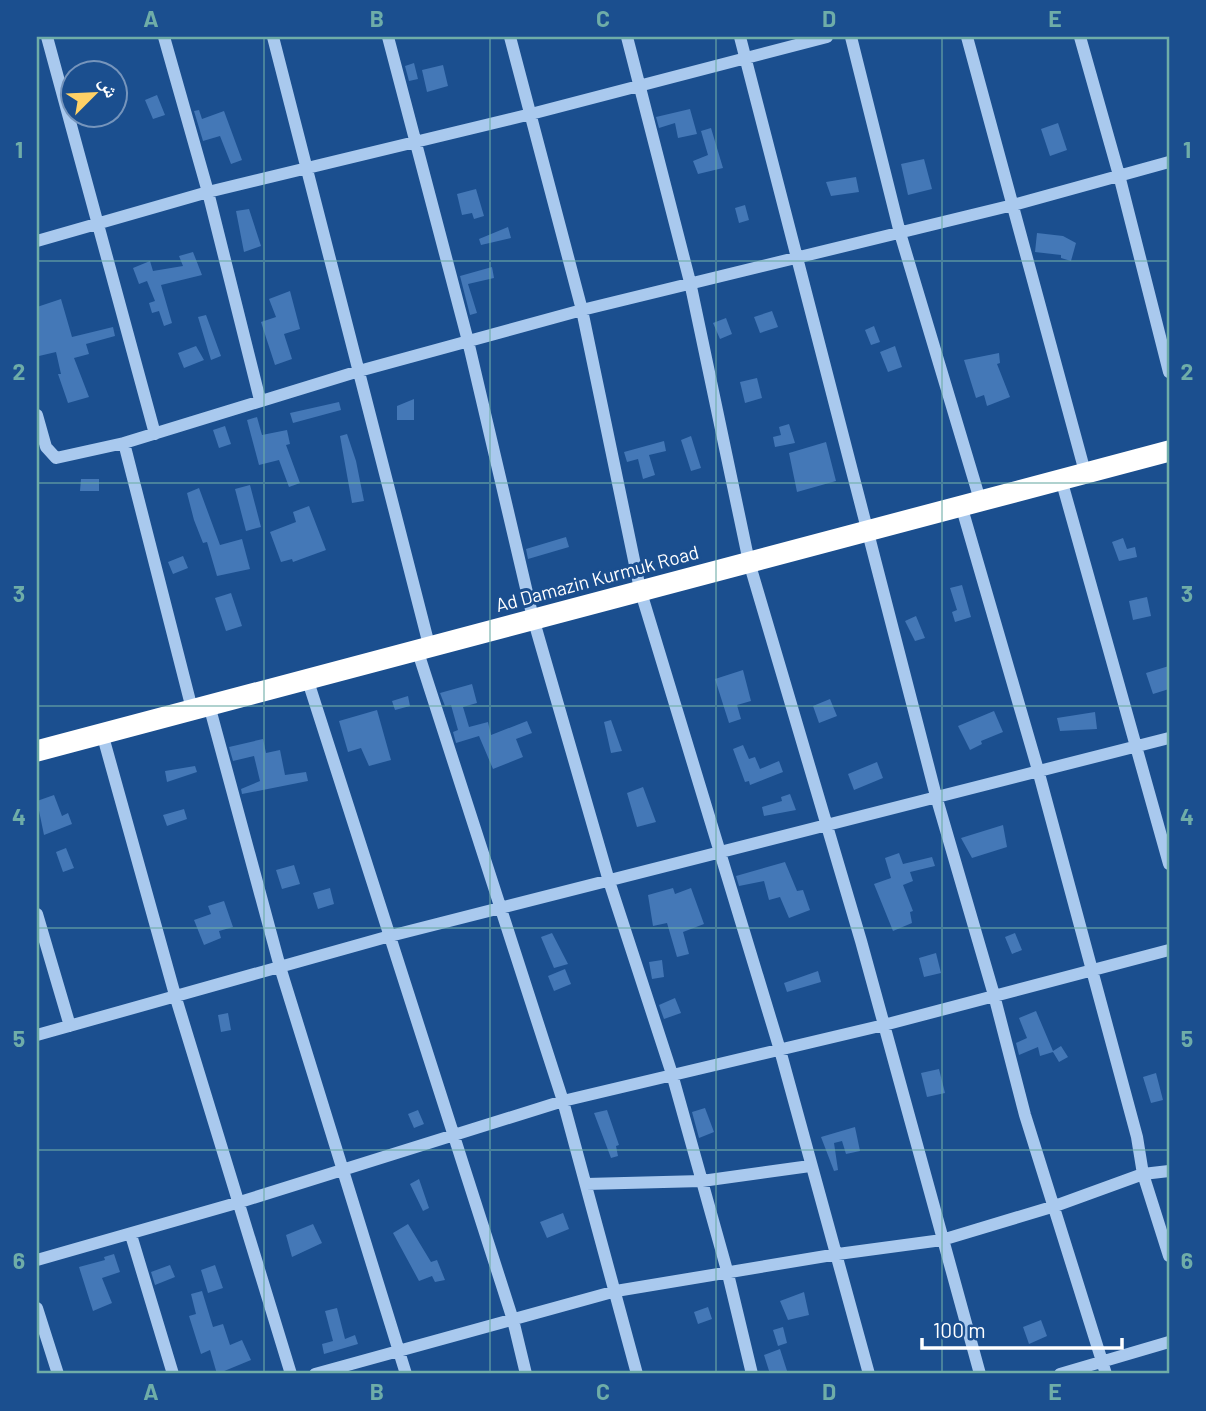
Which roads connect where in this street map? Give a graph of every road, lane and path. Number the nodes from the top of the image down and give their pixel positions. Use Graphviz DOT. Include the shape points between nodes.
graph roads {
  1 [pos="47,37"];
  2 [pos="164,37"];
  3 [pos="273,37"];
  4 [pos="388,37"];
  5 [pos="510,37"];
  6 [pos="627,37"];
  7 [pos="740,37"];
  8 [pos="827,37"];
  9 [pos="851,37"];
  10 [pos="967,37"];
  11 [pos="1080,37"];
  12 [pos="746,58"];
  13 [pos="641,85"];
  14 [pos="531,114"];
  15 [pos="417,142"];
  16 [pos="1169,162"];
  17 [pos="309,167"];
  18 [pos="1119,175"];
  19 [pos="208,192"];
  20 [pos="1013,205"];
  21 [pos="97,223"];
  22 [pos="900,233"];
  23 [pos="37,241"];
  24 [pos="796,257"];
  25 [pos="690,282"];
  26 [pos="582,310"];
  27 [pos="468,341"];
  28 [pos="359,371"];
  29 [pos="1169,372"];
  30 [pos="260,400"];
  31 [pos="37,415"];
  32 [pos="155,434"];
  33 [pos="124,443"];
  34 [pos="1169,451"];
  35 [pos="1085,472"];
  36 [pos="1061,479"];
  37 [pos="971,503"];
  38 [pos="868,529"];
  39 [pos="749,562"];
  40 [pos="640,589"];
  41 [pos="533,618"];
  42 [pos="423,647"];
  43 [pos="307,678"];
  44 [pos="200,707"];
  45 [pos="102,733"];
  46 [pos="1169,738"];
  47 [pos="1134,747"];
  48 [pos="37,751"];
  49 [pos="1038,770"];
  50 [pos="936,796"];
  51 [pos="827,824"];
  52 [pos="718,852"];
  53 [pos="1169,864"];
  54 [pos="609,881"];
  55 [pos="501,907"];
  56 [pos="37,914"];
  57 [pos="390,936"];
  58 [pos="1169,950"];
  59 [pos="280,967"];
  60 [pos="1090,970"];
  61 [pos="175,995"];
  62 [pos="994,995"];
  63 [pos="884,1025"];
  64 [pos="70,1026"];
  65 [pos="37,1035"];
  66 [pos="780,1051"];
  67 [pos="672,1074"];
  68 [pos="563,1101"];
  69 [pos="453,1135"];
  70 [pos="810,1166"];
  71 [pos="345,1169"];
  72 [pos="1169,1171"];
  73 [pos="1143,1174"];
  74 [pos="702,1181"];
  75 [pos="586,1184"];
  76 [pos="240,1202"];
  77 [pos="1055,1206"];
  78 [pos="131,1235"];
  79 [pos="942,1240"];
  80 [pos="838,1254"];
  81 [pos="1169,1256"];
  82 [pos="37,1260"];
  83 [pos="728,1274"];
  84 [pos="616,1291"];
  85 [pos="37,1308"];
  86 [pos="513,1320"];
  87 [pos="1169,1342"];
  88 [pos="400,1351"];
  89 [pos="1105,1368"];
  90 [pos="58,1374"];
  91 [pos="173,1374"];
  92 [pos="291,1374"];
  93 [pos="315,1374"];
  94 [pos="406,1374"];
  95 [pos="526,1374"];
  96 [pos="637,1374"];
  97 [pos="752,1374"];
  98 [pos="869,1374"];
  99 [pos="980,1374"];
  100 [pos="1060,1374"];
  1 -- 21 [label="street"];
  2 -- 19 [label="street"];
  3 -- 17 [label="street"];
  4 -- 15 [label="street"];
  5 -- 14 [label="street"];
  6 -- 13 [label="street"];
  7 -- 12 [label="street"];
  8 -- 12 [label="street"];
  9 -- 22 [label="street"];
  10 -- 20 [label="street"];
  11 -- 18 [label="street"];
  12 -- 13 [label="street"];
  12 -- 24 [label="street"];
  13 -- 14 [label="street"];
  13 -- 25 [label="street"];
  14 -- 15 [label="street"];
  14 -- 26 [label="street"];
  15 -- 17 [label="street"];
  15 -- 27 [label="street"];
  16 -- 18 [label="street"];
  17 -- 19 [label="street"];
  17 -- 28 [label="street"];
  18 -- 20 [label="street"];
  18 -- 29 [label="street"];
  19 -- 21 [label="street"];
  19 -- 30 [label="street"];
  20 -- 22 [label="street"];
  20 -- 35 [label="street"];
  21 -- 23 [label="street"];
  21 -- 32 [label="street"];
  22 -- 24 [label="street"];
  22 -- 37 [label="street"];
  24 -- 25 [label="street"];
  24 -- 38 [label="street"];
  25 -- 26 [label="street"];
  25 -- 39 [label="street"];
  26 -- 27 [label="street"];
  26 -- 40 [label="street"];
  27 -- 28 [label="street"];
  27 -- 41 [label="street"];
  28 -- 30 [label="street"];
  28 -- 42 [label="street"];
  30 -- 32 [label="street"];
  31 -- 33 [label="street" via="46,447 56,458"];
  32 -- 33 [label="street"];
  33 -- 44 [label="street"];
  34 -- 35 [label="highway, Ad Damazin Kurmuk Road"];
  35 -- 36 [label="highway, Ad Damazin Kurmuk Road"];
  36 -- 37 [label="highway, Ad Damazin Kurmuk Road"];
  36 -- 47 [label="street"];
  37 -- 38 [label="highway, Ad Damazin Kurmuk Road"];
  37 -- 49 [label="street"];
  38 -- 39 [label="highway, Ad Damazin Kurmuk Road"];
  38 -- 50 [label="street"];
  39 -- 40 [label="highway, Ad Damazin Kurmuk Road"];
  39 -- 51 [label="street"];
  40 -- 41 [label="highway, Ad Damazin Kurmuk Road"];
  40 -- 52 [label="street"];
  41 -- 42 [label="highway, Ad Damazin Kurmuk Road"];
  41 -- 54 [label="street"];
  42 -- 43 [label="highway, Ad Damazin Kurmuk Road"];
  42 -- 55 [label="street"];
  43 -- 44 [label="highway, Ad Damazin Kurmuk Road"];
  43 -- 57 [label="street"];
  44 -- 45 [label="highway, Ad Damazin Kurmuk Road"];
  44 -- 59 [label="street"];
  45 -- 48 [label="highway, Ad Damazin Kurmuk Road"];
  45 -- 61 [label="street"];
  46 -- 47 [label="street"];
  47 -- 49 [label="street"];
  47 -- 53 [label="street"];
  49 -- 50 [label="street"];
  49 -- 60 [label="street"];
  50 -- 51 [label="street"];
  50 -- 62 [label="street"];
  51 -- 52 [label="street"];
  51 -- 63 [label="street"];
  52 -- 54 [label="street"];
  52 -- 66 [label="street"];
  54 -- 55 [label="street"];
  54 -- 67 [label="street"];
  55 -- 57 [label="street"];
  55 -- 68 [label="street"];
  56 -- 64 [label="street"];
  57 -- 59 [label="street"];
  57 -- 69 [label="street"];
  58 -- 60 [label="street"];
  59 -- 61 [label="street"];
  59 -- 71 [label="street"];
  60 -- 62 [label="street"];
  60 -- 73 [label="street"];
  61 -- 64 [label="street"];
  61 -- 76 [label="street"];
  62 -- 63 [label="street"];
  62 -- 77 [label="street" via="1025,1115"];
  63 -- 66 [label="street"];
  63 -- 79 [label="street"];
  64 -- 65 [label="street"];
  66 -- 67 [label="street"];
  66 -- 70 [label="street"];
  67 -- 68 [label="street"];
  67 -- 74 [label="street"];
  68 -- 69 [label="street"];
  68 -- 75 [label="street"];
  69 -- 71 [label="street"];
  69 -- 86 [label="street"];
  70 -- 74 [label="street"];
  70 -- 80 [label="street"];
  71 -- 76 [label="street"];
  71 -- 88 [label="street"];
  72 -- 73 [label="street"];
  73 -- 77 [label="street"];
  73 -- 81 [label="street"];
  74 -- 75 [label="street"];
  74 -- 83 [label="street"];
  75 -- 84 [label="street"];
  76 -- 78 [label="street"];
  76 -- 92 [label="street"];
  77 -- 79 [label="street"];
  77 -- 89 [label="street"];
  78 -- 82 [label="street"];
  78 -- 91 [label="street"];
  79 -- 80 [label="street"];
  79 -- 99 [label="street"];
  80 -- 83 [label="street"];
  80 -- 98 [label="street"];
  83 -- 84 [label="street"];
  83 -- 97 [label="street"];
  84 -- 86 [label="street"];
  84 -- 96 [label="street"];
  85 -- 90 [label="street"];
  86 -- 88 [label="street"];
  86 -- 95 [label="street"];
  87 -- 89 [label="street"];
  88 -- 93 [label="street"];
  88 -- 94 [label="street"];
  89 -- 100 [label="street"];
}
